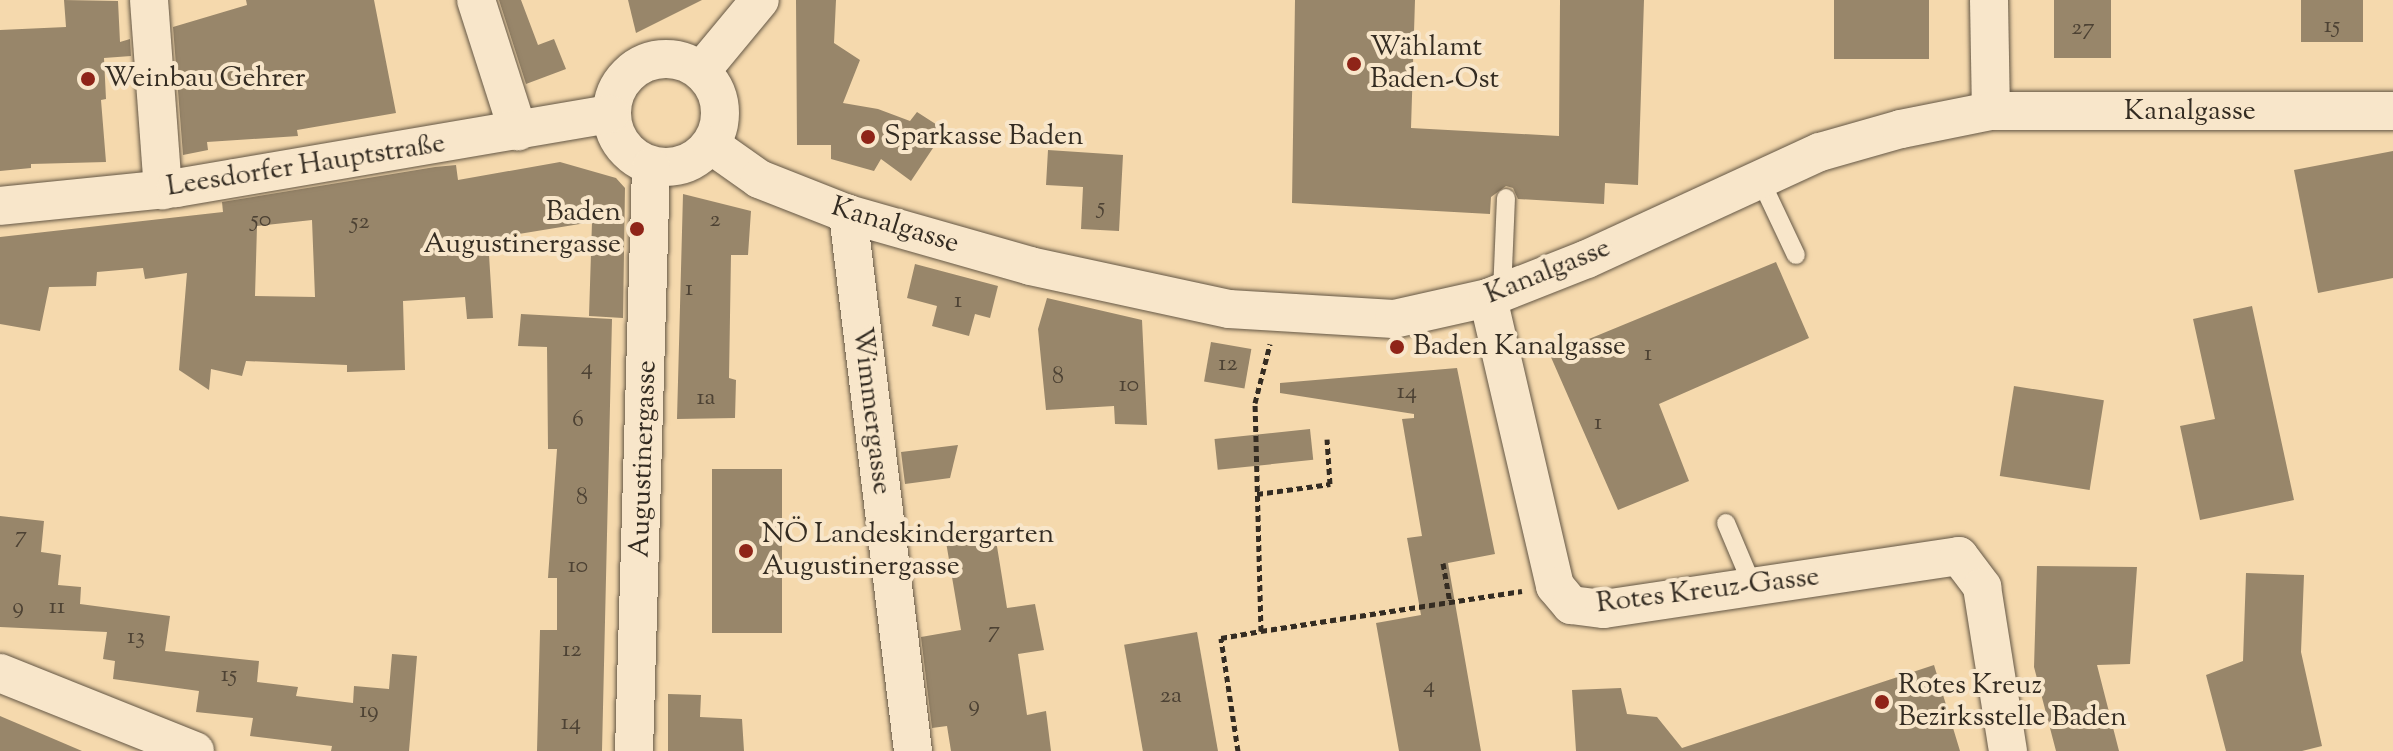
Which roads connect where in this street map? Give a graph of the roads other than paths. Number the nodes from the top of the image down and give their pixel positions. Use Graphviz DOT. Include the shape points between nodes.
graph roads {
  1 [pos="149,0"];
  2 [pos="476,0"];
  3 [pos="760,0"];
  4 [pos="1989,0"];
  5 [pos="701,71"];
  6 [pos="1991,111"];
  7 [pos="2393,111"];
  8 [pos="610,114"];
  9 [pos="518,131"];
  10 [pos="711,145"];
  11 [pos="651,167"];
  12 [pos="1760,179"];
  13 [pos="163,190"];
  14 [pos="1506,198"];
  15 [pos="0,206"];
  16 [pos="848,214"];
  17 [pos="1796,255"];
  18 [pos="1495,296"];
  19 [pos="1726,523"];
  20 [pos="1753,587"];
  21 [pos="0,673"];
  22 [pos="195,751"];
  23 [pos="634,751"];
  24 [pos="913,751"];
  25 [pos="2008,751"];
  1 -- 13 [label="street"];
  2 -- 9 [label="street"];
  3 -- 5 [label="street"];
  4 -- 6 [label="street"];
  5 -- 8 [label="street" via="671,58 633,69 615,90"];
  5 -- 10 [label="street" via="715,88 721,115"];
  6 -- 7 [label="street, Kanalgasse"];
  6 -- 12 [label="street, Kanalgasse" via="1820,152"];
  8 -- 9 [label="street, Leesdorfer Hauptstraße"];
  8 -- 11 [label="street" via="621,145"];
  9 -- 13 [label="street, Leesdorfer Hauptstraße"];
  10 -- 11 [label="street" via="686,164"];
  10 -- 16 [label="street, Kanalgasse" via="759,179"];
  11 -- 23 [label="street, Augustinergasse"];
  12 -- 17 [label="lane"];
  12 -- 18 [label="street, Kanalgasse"];
  13 -- 15 [label="street, Leesdorfer Hauptstraße"];
  14 -- 18 [label="lane"];
  16 -- 18 [label="street, Kanalgasse" via="1030,266 1229,309 1394,319"];
  16 -- 24 [label="street, Wimmergasse"];
  18 -- 20 [label="street, Rotes Kreuz-Gasse" via="1555,586 1571,605 1604,609"];
  19 -- 20 [label="lane"];
  20 -- 25 [label="street, Rotes Kreuz-Gasse" via="1959,556 1982,587"];
  21 -- 22 [label="street"];
}
